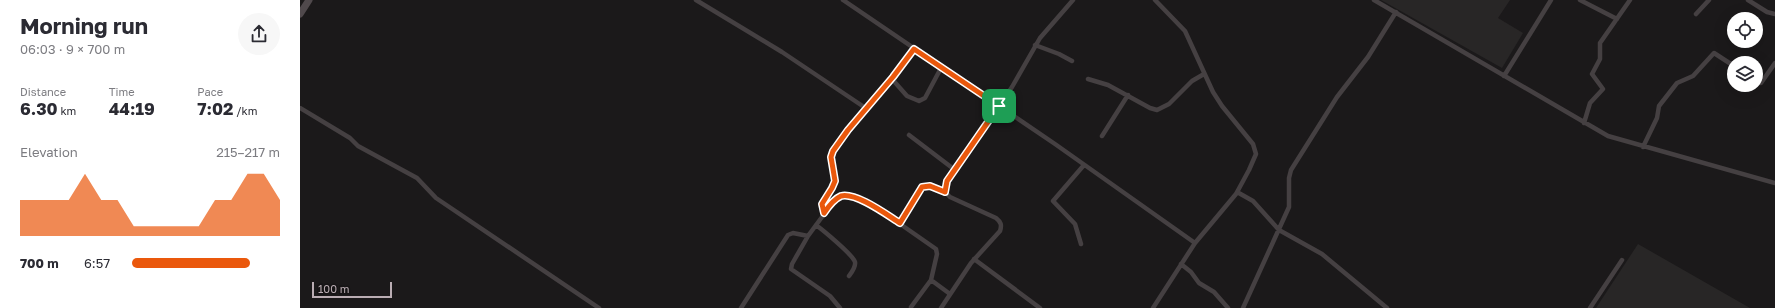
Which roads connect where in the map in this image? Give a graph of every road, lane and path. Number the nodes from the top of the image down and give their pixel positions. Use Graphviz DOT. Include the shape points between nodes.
graph roads {
  1 [pos="309,0"];
  2 [pos="696,0"];
  3 [pos="843,0"];
  4 [pos="1073,0"];
  5 [pos="1155,0"];
  6 [pos="1374,0"];
  7 [pos="1551,0"];
  8 [pos="1580,0"];
  9 [pos="1630,0"];
  10 [pos="1710,0"];
  11 [pos="1748,0"];
  12 [pos="300,14"];
  13 [pos="1396,14"];
  14 [pos="1696,14"];
  15 [pos="1775,14"];
  16 [pos="1617,19"];
  17 [pos="1036,45"];
  18 [pos="914,49"];
  19 [pos="1072,61"];
  20 [pos="1727,61"];
  21 [pos="1775,63"];
  22 [pos="941,68"];
  23 [pos="1204,74"];
  24 [pos="1504,76"];
  25 [pos="892,78"];
  26 [pos="1088,79"];
  27 [pos="1763,80"];
  28 [pos="1128,95"];
  29 [pos="999,106"];
  30 [pos="300,108"];
  31 [pos="866,109"];
  32 [pos="1584,123"];
  33 [pos="908,135"];
  34 [pos="1102,136"];
  35 [pos="1643,146"];
  36 [pos="1084,165"];
  37 [pos="955,170"];
  38 [pos="1775,183"];
  39 [pos="945,192"];
  40 [pos="1237,192"];
  41 [pos="824,213"];
  42 [pos="900,223"];
  43 [pos="816,225"];
  44 [pos="1279,230"];
  45 [pos="808,236"];
  46 [pos="1195,243"];
  47 [pos="1081,244"];
  48 [pos="974,259"];
  49 [pos="1622,260"];
  50 [pos="1181,264"];
  51 [pos="849,276"];
  52 [pos="931,280"];
  53 [pos="950,294"];
  54 [pos="911,307"];
  55 [pos="599,308"];
  56 [pos="741,308"];
  57 [pos="840,308"];
  58 [pos="941,308"];
  59 [pos="1040,308"];
  60 [pos="1153,308"];
  61 [pos="1228,308"];
  62 [pos="1243,308"];
  63 [pos="1387,308"];
  64 [pos="1590,308"];
  1 -- 12 [label="street"];
  2 -- 31 [label="street" via="788,56"];
  3 -- 18 [label="street"];
  4 -- 17 [label="street"];
  5 -- 23 [label="street" via="1185,31"];
  6 -- 13 [label="street"];
  7 -- 24 [label="street"];
  8 -- 16 [label="street"];
  9 -- 16 [label="street"];
  10 -- 14 [label="street"];
  11 -- 15 [label="street"];
  13 -- 24 [label="street"];
  13 -- 44 [label="street" via="1368,57 1337,97 1291,170 1288,178 1290,202"];
  16 -- 32 [label="street" via="1600,43 1600,59 1592,74 1603,89 1590,103"];
  17 -- 19 [label="street"];
  17 -- 29 [label="street"];
  18 -- 22 [label="street"];
  18 -- 25 [label="street"];
  20 -- 35 [label="street" via="1714,53 1693,76 1677,84 1659,106 1657,118"];
  21 -- 27 [label="street"];
  22 -- 25 [label="street" via="925,98 919,100 907,96"];
  22 -- 29 [label="street"];
  23 -- 28 [label="street" via="1192,81 1169,104 1157,110"];
  23 -- 40 [label="street" via="1222,106 1255,149 1254,160"];
  24 -- 32 [label="street"];
  25 -- 31 [label="street"];
  26 -- 28 [label="street"];
  28 -- 34 [label="street"];
  29 -- 36 [label="street"];
  29 -- 37 [label="street"];
  30 -- 55 [label="street" via="350,138 358,146 417,178 436,198"];
  31 -- 41 [label="street" via="833,151 831,157 835,181 822,204"];
  32 -- 35 [label="street" via="1615,139"];
  33 -- 37 [label="street"];
  35 -- 38 [label="street"];
  36 -- 46 [label="street"];
  36 -- 47 [label="street" via="1053,201 1075,224"];
  37 -- 39 [label="street" via="945,186"];
  39 -- 42 [label="street" via="930,186 922,187"];
  39 -- 48 [label="street" via="950,197 996,218 1001,224 1000,230"];
  40 -- 44 [label="street" via="1253,201"];
  40 -- 46 [label="street"];
  41 -- 42 [label="street" via="836,199 850,196"];
  41 -- 43 [label="street"];
  42 -- 52 [label="street" via="936,249"];
  43 -- 45 [label="street"];
  43 -- 51 [label="street" via="835,240 854,261 854,269"];
  44 -- 62 [label="street"];
  44 -- 63 [label="street" via="1322,254"];
  45 -- 56 [label="street" via="793,233 788,235"];
  45 -- 57 [label="street" via="791,269 830,296"];
  46 -- 50 [label="street"];
  48 -- 53 [label="street"];
  48 -- 59 [label="street"];
  49 -- 64 [label="street"];
  50 -- 60 [label="street"];
  50 -- 61 [label="street" via="1200,283 1214,292"];
  52 -- 53 [label="street"];
  52 -- 54 [label="street"];
  53 -- 58 [label="street"];
}
